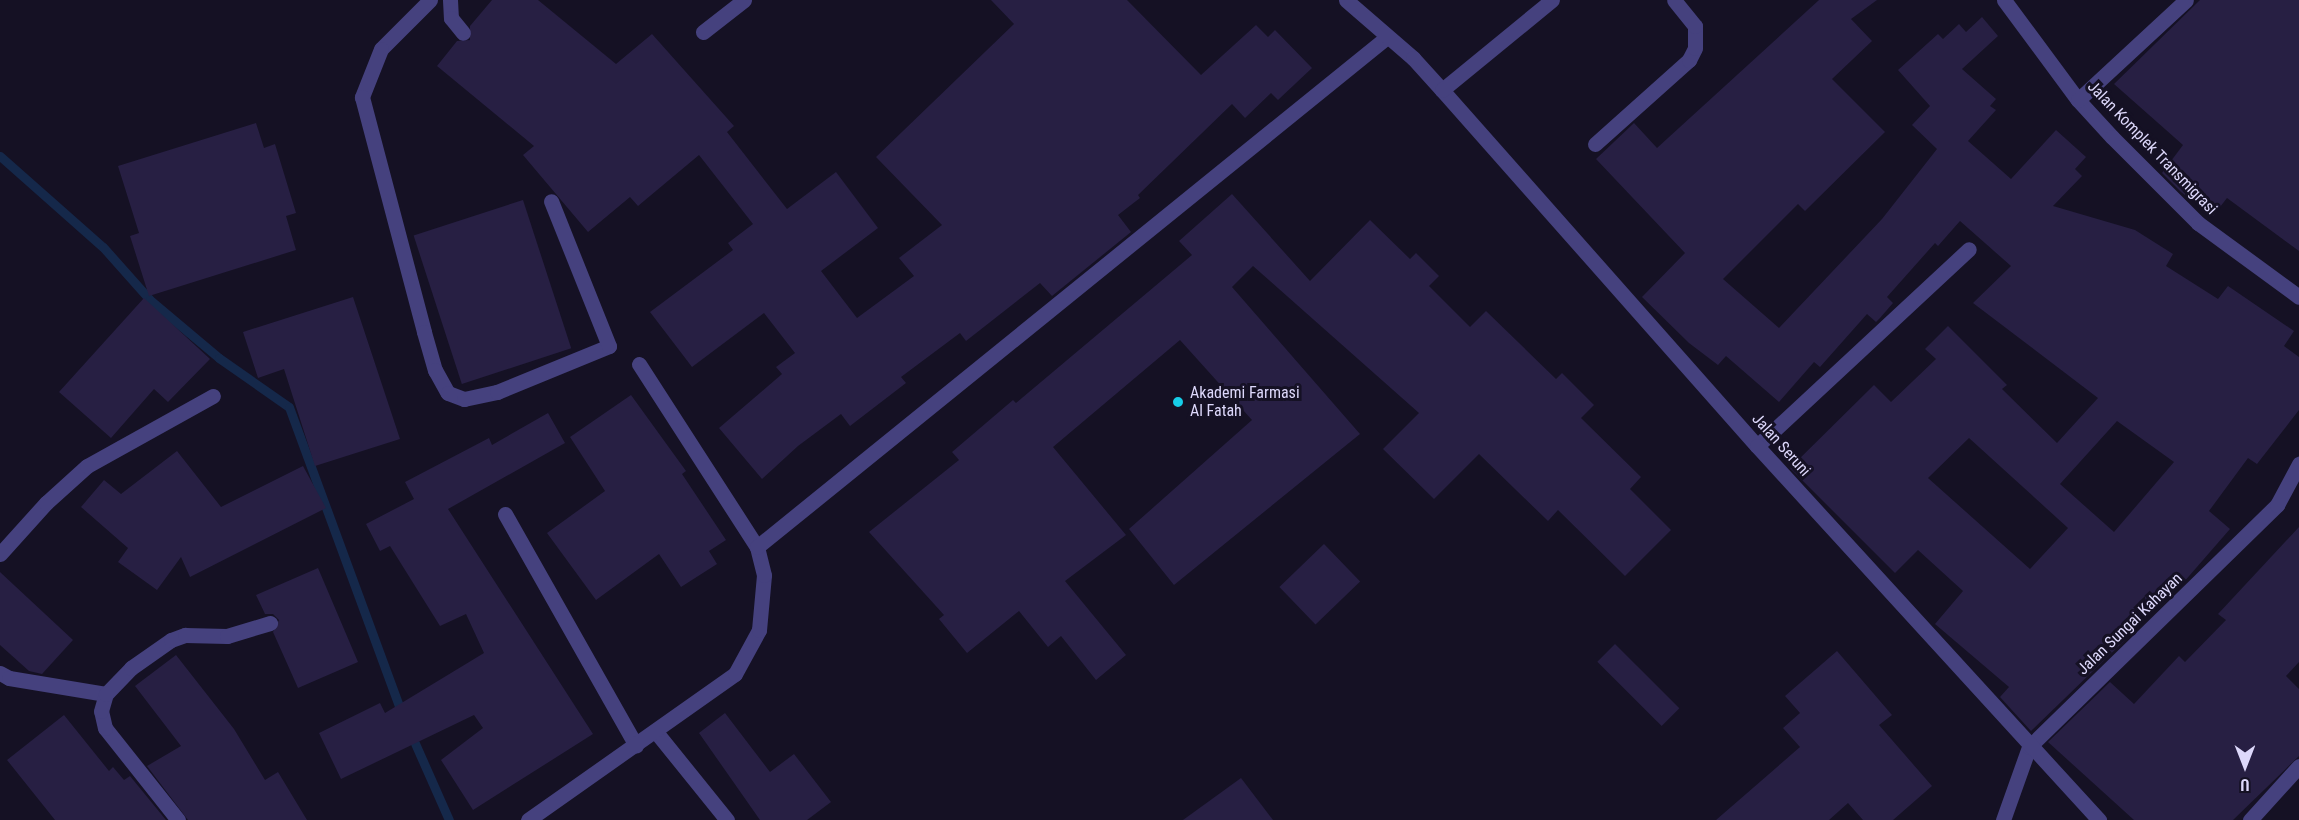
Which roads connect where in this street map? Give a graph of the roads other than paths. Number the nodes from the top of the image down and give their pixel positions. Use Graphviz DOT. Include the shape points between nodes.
graph roads {
  1 [pos="430,0"];
  2 [pos="450,0"];
  3 [pos="744,0"];
  4 [pos="1346,0"];
  5 [pos="1552,0"];
  6 [pos="1674,0"];
  7 [pos="2004,0"];
  8 [pos="2186,0"];
  9 [pos="704,32"];
  10 [pos="463,33"];
  11 [pos="1387,37"];
  12 [pos="1442,90"];
  13 [pos="2078,100"];
  14 [pos="1595,144"];
  15 [pos="551,201"];
  16 [pos="1969,249"];
  17 [pos="2299,297"];
  18 [pos="639,364"];
  19 [pos="213,396"];
  20 [pos="1757,446"];
  21 [pos="2299,464"];
  22 [pos="505,514"];
  23 [pos="757,547"];
  24 [pos="0,554"];
  25 [pos="270,623"];
  26 [pos="0,673"];
  27 [pos="106,694"];
  28 [pos="656,732"];
  29 [pos="636,746"];
  30 [pos="2029,747"];
  31 [pos="2299,766"];
  32 [pos="178,820"];
  33 [pos="528,820"];
  34 [pos="727,820"];
  35 [pos="2004,820"];
  36 [pos="2099,820"];
  37 [pos="2250,820"];
  1 -- 15 [label="street" via="381,50 362,97 427,342 448,393 464,399 497,392 609,346"];
  2 -- 10 [label="street" via="451,18"];
  3 -- 9 [label="street"];
  4 -- 11 [label="street, Jalan Seruni"];
  5 -- 12 [label="street"];
  6 -- 14 [label="street" via="1695,26 1695,48 1689,60"];
  7 -- 13 [label="street, Jalan Komplek Transmigrasi"];
  8 -- 13 [label="street"];
  11 -- 12 [label="street, Jalan Seruni"];
  11 -- 23 [label="street"];
  12 -- 20 [label="street, Jalan Seruni"];
  13 -- 17 [label="street, Jalan Komplek Transmigrasi" via="2198,223"];
  16 -- 20 [label="street"];
  18 -- 23 [label="street"];
  19 -- 24 [label="street" via="87,466 46,503"];
  20 -- 30 [label="street, Jalan Seruni"];
  21 -- 30 [label="street, Jalan Sungai Kahayan" via="2277,505"];
  22 -- 29 [label="street"];
  23 -- 28 [label="street" via="764,575 759,630 735,674"];
  25 -- 27 [label="street" via="226,636 185,635 171,640 131,668"];
  26 -- 27 [label="street" via="9,678"];
  27 -- 32 [label="street" via="101,711 105,728"];
  28 -- 29 [label="street"];
  28 -- 34 [label="street"];
  29 -- 33 [label="street"];
  30 -- 35 [label="street, Jalan Sungai Kahayan"];
  30 -- 36 [label="street, Jalan Seruni"];
  31 -- 37 [label="street"];
}
